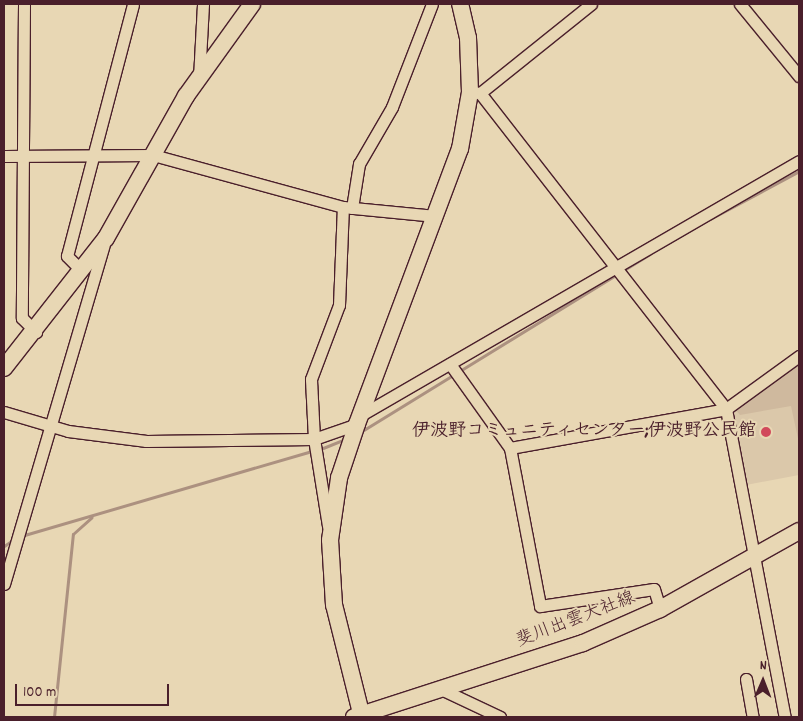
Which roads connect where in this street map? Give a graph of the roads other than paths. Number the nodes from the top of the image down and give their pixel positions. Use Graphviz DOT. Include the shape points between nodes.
graph roads {
  1 [pos="24,4"];
  2 [pos="133,4"];
  3 [pos="203,4"];
  4 [pos="252,4"];
  5 [pos="432,4"];
  6 [pos="460,4"];
  7 [pos="590,4"];
  8 [pos="740,4"];
  9 [pos="799,76"];
  10 [pos="199,78"];
  11 [pos="475,93"];
  12 [pos="153,155"];
  13 [pos="4,156"];
  14 [pos="23,156"];
  15 [pos="92,157"];
  16 [pos="799,161"];
  17 [pos="348,208"];
  18 [pos="436,216"];
  19 [pos="106,238"];
  20 [pos="616,263"];
  21 [pos="81,270"];
  22 [pos="36,332"];
  23 [pos="799,356"];
  24 [pos="450,364"];
  25 [pos="4,368"];
  26 [pos="726,409"];
  27 [pos="4,412"];
  28 [pos="359,419"];
  29 [pos="47,426"];
  30 [pos="314,439"];
  31 [pos="510,448"];
  32 [pos="799,531"];
  33 [pos="330,540"];
  34 [pos="756,558"];
  35 [pos="4,584"];
  36 [pos="660,609"];
  37 [pos="746,679"];
  38 [pos="445,691"];
  39 [pos="359,717"];
  40 [pos="500,717"];
  41 [pos="753,717"];
  42 [pos="785,717"];
  1 -- 14 [label="street"];
  2 -- 15 [label="street"];
  3 -- 10 [label="street"];
  4 -- 10 [label="street"];
  5 -- 17 [label="street" via="392,107 359,164"];
  6 -- 11 [label="street"];
  7 -- 11 [label="street"];
  8 -- 9 [label="street"];
  10 -- 12 [label="street"];
  11 -- 18 [label="street" via="460,149"];
  11 -- 20 [label="street"];
  12 -- 15 [label="street"];
  12 -- 17 [label="street"];
  12 -- 19 [label="street"];
  13 -- 14 [label="street"];
  14 -- 15 [label="street"];
  14 -- 22 [label="street" via="22,318"];
  15 -- 21 [label="street" via="67,256"];
  16 -- 20 [label="street"];
  17 -- 18 [label="street"];
  17 -- 30 [label="street" via="339,305 311,379"];
  18 -- 28 [label="street"];
  19 -- 21 [label="street"];
  19 -- 29 [label="street"];
  20 -- 24 [label="street"];
  20 -- 26 [label="street"];
  21 -- 22 [label="street"];
  22 -- 25 [label="street"];
  23 -- 26 [label="street"];
  24 -- 28 [label="street"];
  24 -- 31 [label="street"];
  26 -- 31 [label="street"];
  26 -- 34 [label="street"];
  27 -- 29 [label="street"];
  28 -- 30 [label="street"];
  28 -- 33 [label="street" via="339,478"];
  29 -- 30 [label="street" via="146,441"];
  29 -- 35 [label="street"];
  30 -- 33 [label="street"];
  31 -- 36 [label="street" via="540,606 654,589"];
  32 -- 34 [label="street, 斐川出雲大社線"];
  33 -- 39 [label="street" via="334,605"];
  34 -- 36 [label="street, 斐川出雲大社線"];
  34 -- 42 [label="street"];
  36 -- 38 [label="street, 斐川出雲大社線" via="583,642"];
  37 -- 41 [label="street"];
  38 -- 39 [label="street, 斐川出雲大社線"];
  38 -- 40 [label="street"];
}
